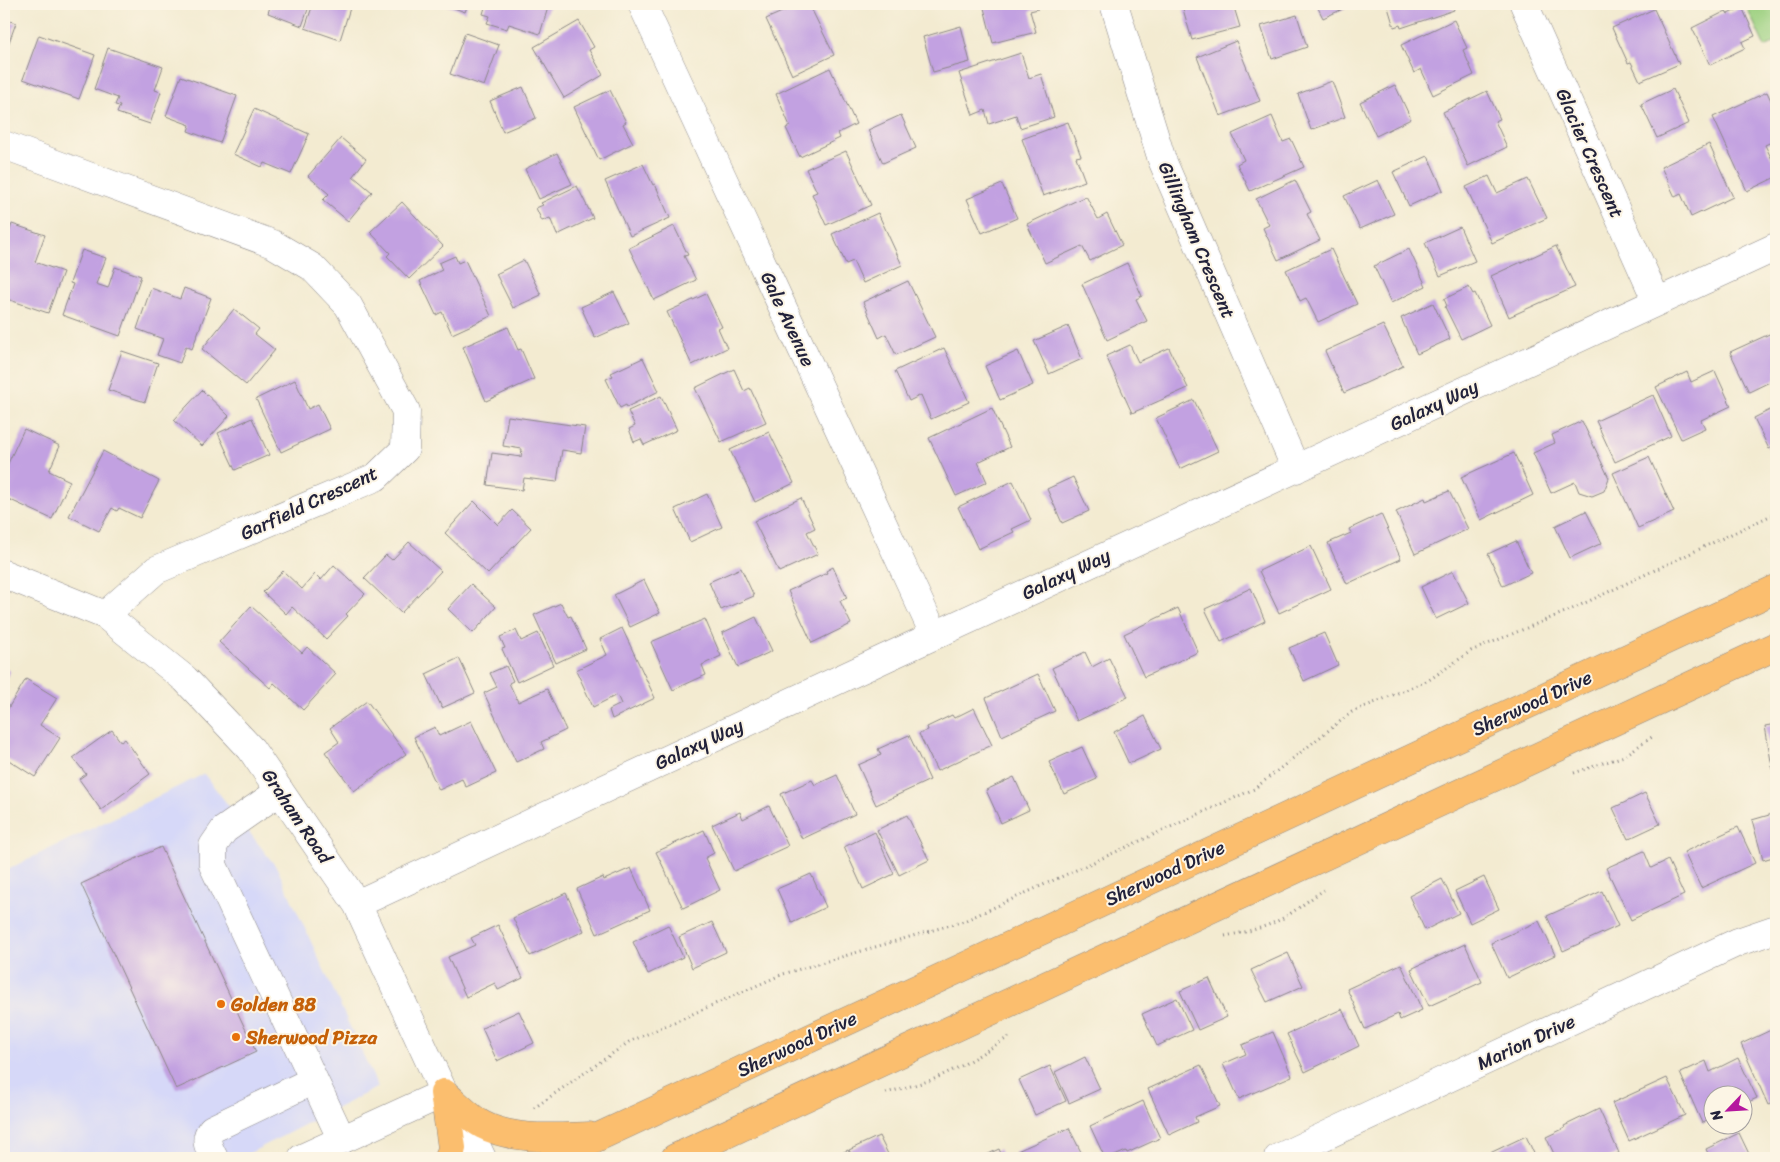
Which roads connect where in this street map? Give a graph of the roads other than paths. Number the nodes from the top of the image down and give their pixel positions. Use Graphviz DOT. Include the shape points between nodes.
graph roads {
  1 [pos="642,4"];
  2 [pos="1114,4"];
  3 [pos="1524,4"];
  4 [pos="4,145"];
  5 [pos="1776,247"];
  6 [pos="1657,302"];
  7 [pos="1296,469"];
  8 [pos="4,574"];
  9 [pos="1776,589"];
  10 [pos="105,615"];
  11 [pos="934,634"];
  12 [pos="1776,646"];
  13 [pos="280,791"];
  14 [pos="357,904"];
  15 [pos="1776,929"];
  16 [pos="314,1080"];
  17 [pos="444,1093"];
  18 [pos="601,1136"];
  19 [pos="342,1140"];
  20 [pos="214,1158"];
  21 [pos="302,1158"];
  22 [pos="449,1158"];
  23 [pos="482,1158"];
  24 [pos="554,1158"];
  25 [pos="675,1158"];
  26 [pos="1278,1158"];
  1 -- 11 [label="street, Gale Avenue"];
  2 -- 7 [label="street, Gillingham Crescent" via="1162,160"];
  3 -- 6 [label="street, Glacier Crescent"];
  4 -- 10 [label="street, Garfield Crescent" via="273,244 312,267 348,305 406,411 406,449 376,477 156,570"];
  5 -- 6 [label="street, Galaxy Way"];
  6 -- 7 [label="street, Galaxy Way"];
  7 -- 11 [label="street, Galaxy Way"];
  8 -- 10 [label="street, Graham Road"];
  9 -- 18 [label="main road, Sherwood Drive"];
  10 -- 13 [label="street, Graham Road" via="185,679 251,749"];
  11 -- 14 [label="street, Galaxy Way"];
  12 -- 25 [label="main road"];
  13 -- 14 [label="street, Graham Road"];
  13 -- 16 [label="street" via="224,830 213,846 213,865"];
  14 -- 17 [label="street, Graham Road"];
  15 -- 26 [label="street, Marion Drive" via="1738,942"];
  16 -- 19 [label="street"];
  16 -- 20 [label="street" via="212,1129 207,1143"];
  17 -- 18 [label="main road" via="483,1125 503,1131 534,1138"];
  17 -- 19 [label="street"];
  17 -- 22 [label="main road" via="452,1148"];
  17 -- 23 [label="street, Graham Road"];
  18 -- 24 [label="main road, Sherwood Drive"];
  19 -- 21 [label="street"];
}
